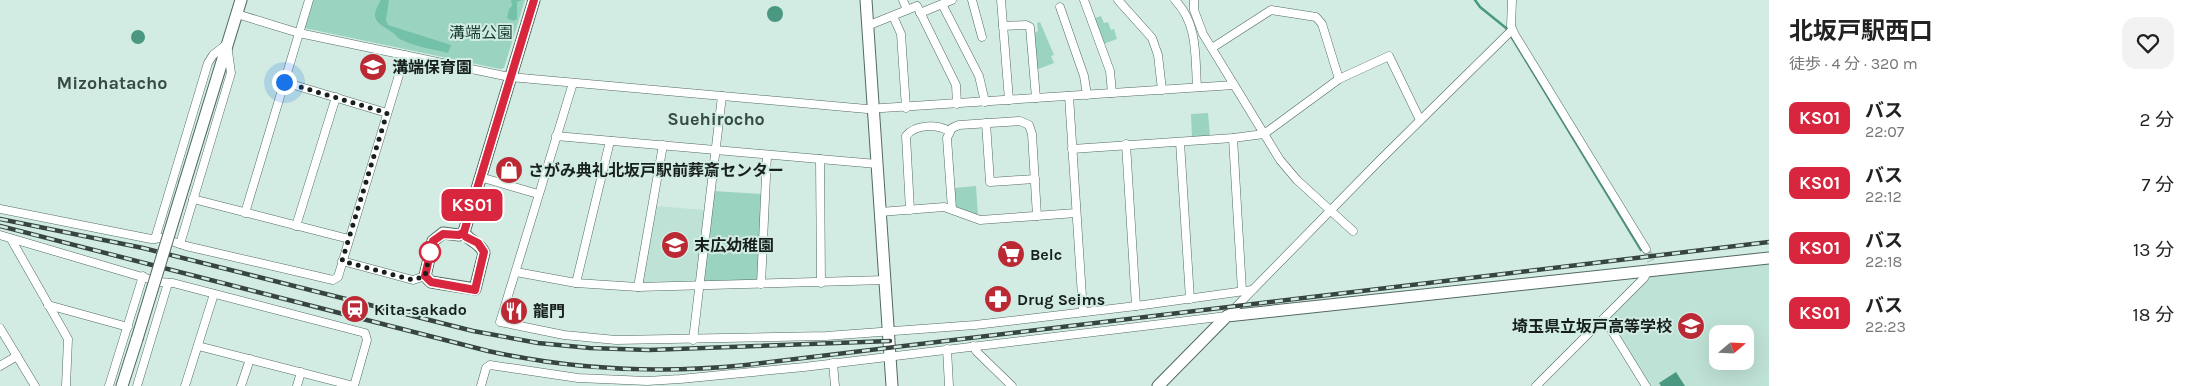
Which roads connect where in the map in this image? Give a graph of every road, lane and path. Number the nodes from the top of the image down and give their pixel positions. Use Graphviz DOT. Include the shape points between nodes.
graph roads {
  1 [pos="241,0"];
  2 [pos="309,0"];
  3 [pos="534,0"];
  4 [pos="866,0"];
  5 [pos="903,0"];
  6 [pos="952,0"];
  7 [pos="974,0"];
  8 [pos="1001,0"];
  9 [pos="1084,0"];
  10 [pos="1118,0"];
  11 [pos="1175,0"];
  12 [pos="1194,0"];
  13 [pos="1512,0"];
  14 [pos="943,6"];
  15 [pos="1060,7"];
  16 [pos="907,10"];
  17 [pos="920,13"];
  18 [pos="237,14"];
  19 [pos="893,16"];
  20 [pos="868,26"];
  21 [pos="1003,26"];
  22 [pos="1512,30"];
  23 [pos="299,33"];
  24 [pos="982,37"];
  25 [pos="227,44"];
  26 [pos="1212,48"];
  27 [pos="404,55"];
  28 [pos="510,77"];
  29 [pos="1339,79"];
  30 [pos="284,82"];
  31 [pos="573,83"];
  32 [pos="1234,85"];
  33 [pos="1197,87"];
  34 [pos="1162,90"];
  35 [pos="1112,93"];
  36 [pos="1087,95"];
  37 [pos="722,96"];
  38 [pos="1069,96"];
  39 [pos="336,97"];
  40 [pos="1036,98"];
  41 [pos="1009,100"];
  42 [pos="985,102"];
  43 [pos="957,104"];
  44 [pos="906,108"];
  45 [pos="873,109"];
  46 [pos="387,113"];
  47 [pos="1420,120"];
  48 [pos="986,123"];
  49 [pos="949,131"];
  50 [pos="1264,134"];
  51 [pos="556,136"];
  52 [pos="1233,138"];
  53 [pos="610,141"];
  54 [pos="1180,142"];
  55 [pos="1126,144"];
  56 [pos="663,145"];
  57 [pos="1072,149"];
  58 [pos="716,150"];
  59 [pos="767,154"];
  60 [pos="820,159"];
  61 [pos="877,164"];
  62 [pos="480,178"];
  63 [pos="1035,179"];
  64 [pos="538,194"];
  65 [pos="193,199"];
  66 [pos="0,209"];
  67 [pos="952,209"];
  68 [pos="910,210"];
  69 [pos="1330,210"];
  70 [pos="880,212"];
  71 [pos="1076,212"];
  72 [pos="245,213"];
  73 [pos="1038,216"];
  74 [pos="296,226"];
  75 [pos="1353,231"];
  76 [pos="464,232"];
  77 [pos="0,235"];
  78 [pos="11,238"];
  79 [pos="349,239"];
  80 [pos="155,240"];
  81 [pos="180,244"];
  82 [pos="1646,249"];
  83 [pos="1769,258"];
  84 [pos="342,261"];
  85 [pos="1652,266"];
  86 [pos="516,272"];
  87 [pos="143,276"];
  88 [pos="425,276"];
  89 [pos="885,280"];
  90 [pos="576,282"];
  91 [pos="821,282"];
  92 [pos="168,284"];
  93 [pos="761,284"];
  94 [pos="700,286"];
  95 [pos="638,287"];
  96 [pos="1252,290"];
  97 [pos="1242,291"];
  98 [pos="214,294"];
  99 [pos="1190,299"];
  100 [pos="48,305"];
  101 [pos="1136,306"];
  102 [pos="1083,312"];
  103 [pos="1227,316"];
  104 [pos="1604,318"];
  105 [pos="128,327"];
  106 [pos="0,328"];
  107 [pos="889,332"];
  108 [pos="693,340"];
  109 [pos="3,341"];
  110 [pos="198,346"];
  111 [pos="973,346"];
  112 [pos="947,348"];
  113 [pos="17,356"];
  114 [pos="890,356"];
  115 [pos="250,359"];
  116 [pos="833,362"];
  117 [pos="0,366"];
  118 [pos="301,372"];
  119 [pos="647,383"];
  120 [pos="1005,383"];
  121 [pos="35,386"];
  122 [pos="66,386"];
  123 [pos="109,386"];
  124 [pos="122,386"];
  125 [pos="137,386"];
  126 [pos="185,386"];
  127 [pos="241,386"];
  128 [pos="297,386"];
  129 [pos="354,386"];
  130 [pos="481,386"];
  131 [pos="835,386"];
  132 [pos="892,386"];
  133 [pos="949,386"];
  134 [pos="1012,386"];
  135 [pos="1158,386"];
  136 [pos="1536,386"];
  137 [pos="1646,386"];
  1 -- 18 [label="street"];
  2 -- 23 [label="street"];
  3 -- 28 [label="street"];
  4 -- 20 [label="street"];
  5 -- 16 [label="street"];
  6 -- 14 [label="street"];
  7 -- 24 [label="street"];
  8 -- 21 [label="street"];
  9 -- 35 [label="street" via="1110,71"];
  10 -- 34 [label="street" via="1152,38 1158,55"];
  11 -- 33 [label="street" via="1193,29"];
  12 -- 26 [label="street" via="1196,15"];
  13 -- 22 [label="street"];
  14 -- 17 [label="street"];
  14 -- 42 [label="street" via="979,76"];
  15 -- 36 [label="street" via="1084,76"];
  16 -- 17 [label="street" via="917,6"];
  16 -- 19 [label="street"];
  17 -- 43 [label="street" via="956,85"];
  18 -- 23 [label="street"];
  18 -- 25 [label="street"];
  19 -- 20 [label="street"];
  19 -- 44 [label="street" via="901,34"];
  20 -- 45 [label="street"];
  21 -- 40 [label="street" via="1030,27"];
  21 -- 41 [label="street"];
  22 -- 47 [label="street"];
  22 -- 82 [label="street"];
  23 -- 27 [label="street"];
  23 -- 30 [label="street"];
  25 -- 65 [label="street" via="231,73"];
  25 -- 80 [label="street" via="208,63"];
  25 -- 124 [label="street, bridge"];
  26 -- 29 [label="street" via="1271,10 1316,17 1322,24"];
  26 -- 32 [label="street"];
  27 -- 28 [label="street"];
  27 -- 46 [label="street"];
  28 -- 31 [label="street"];
  28 -- 62 [label="street"];
  29 -- 47 [label="street" via="1389,56"];
  29 -- 50 [label="street"];
  30 -- 39 [label="street"];
  30 -- 72 [label="street"];
  31 -- 37 [label="street"];
  31 -- 51 [label="street"];
  32 -- 33 [label="street"];
  32 -- 50 [label="street"];
  33 -- 34 [label="street"];
  34 -- 35 [label="street"];
  35 -- 36 [label="street"];
  36 -- 38 [label="street"];
  37 -- 45 [label="street"];
  37 -- 58 [label="street"];
  38 -- 40 [label="street"];
  38 -- 57 [label="street"];
  39 -- 46 [label="street"];
  39 -- 74 [label="street"];
  40 -- 41 [label="street"];
  41 -- 42 [label="street"];
  42 -- 43 [label="street"];
  43 -- 44 [label="street"];
  44 -- 45 [label="street"];
  45 -- 61 [label="street"];
  46 -- 79 [label="street"];
  47 -- 69 [label="street"];
  48 -- 49 [label="street" via="959,125"];
  48 -- 63 [label="street" via="1020,121 1029,125"];
  48 -- 63 [label="street" via="990,182"];
  49 -- 67 [label="street"];
  49 -- 68 [label="street" via="938,127 917,128 906,136"];
  50 -- 52 [label="street"];
  50 -- 69 [label="street" via="1285,167"];
  51 -- 53 [label="street"];
  51 -- 64 [label="street"];
  52 -- 54 [label="street"];
  52 -- 97 [label="street"];
  53 -- 56 [label="street"];
  53 -- 90 [label="street"];
  54 -- 55 [label="street"];
  54 -- 99 [label="street"];
  55 -- 57 [label="street"];
  55 -- 101 [label="street"];
  56 -- 58 [label="street"];
  56 -- 95 [label="street"];
  57 -- 71 [label="street"];
  58 -- 59 [label="street"];
  58 -- 94 [label="street"];
  59 -- 60 [label="street"];
  59 -- 93 [label="street"];
  60 -- 61 [label="street"];
  60 -- 91 [label="street"];
  61 -- 70 [label="street"];
  62 -- 64 [label="street"];
  62 -- 76 [label="street"];
  63 -- 73 [label="street"];
  64 -- 86 [label="street"];
  65 -- 72 [label="street"];
  65 -- 81 [label="street"];
  66 -- 80 [label="street"];
  67 -- 68 [label="street"];
  67 -- 73 [label="street" via="980,220"];
  68 -- 70 [label="street"];
  69 -- 75 [label="street"];
  69 -- 96 [label="street"];
  70 -- 89 [label="street"];
  71 -- 73 [label="street"];
  71 -- 102 [label="street"];
  72 -- 74 [label="street"];
  74 -- 79 [label="street"];
  76 -- 88 [label="street" via="438,236 432,246"];
  76 -- 88 [label="street" via="484,252 475,290 431,282"];
  77 -- 78 [label="street"];
  78 -- 87 [label="street"];
  78 -- 100 [label="street"];
  79 -- 84 [label="street"];
  80 -- 81 [label="street" via="162,238"];
  81 -- 84 [label="street" via="333,280 338,277"];
  83 -- 85 [label="street"];
  84 -- 88 [label="street" via="413,280"];
  85 -- 103 [label="street"];
  85 -- 104 [label="street"];
  86 -- 90 [label="street"];
  86 -- 108 [label="street" via="500,322 564,335 616,340"];
  87 -- 92 [label="street"];
  87 -- 105 [label="street"];
  89 -- 91 [label="street"];
  89 -- 107 [label="street"];
  90 -- 95 [label="street"];
  91 -- 93 [label="street"];
  92 -- 98 [label="street"];
  92 -- 125 [label="street"];
  93 -- 94 [label="street"];
  94 -- 95 [label="street"];
  94 -- 108 [label="street"];
  96 -- 97 [label="street"];
  96 -- 103 [label="street"];
  97 -- 99 [label="street"];
  98 -- 110 [label="street"];
  98 -- 129 [label="street" via="365,333 367,340"];
  99 -- 101 [label="street"];
  100 -- 105 [label="street"];
  100 -- 122 [label="street" via="68,338"];
  101 -- 102 [label="street"];
  102 -- 107 [label="street"];
  103 -- 111 [label="street"];
  103 -- 135 [label="street"];
  104 -- 136 [label="street"];
  104 -- 137 [label="street"];
  105 -- 123 [label="street"];
  106 -- 109 [label="street"];
  107 -- 108 [label="street"];
  107 -- 114 [label="street"];
  109 -- 113 [label="street"];
  110 -- 115 [label="street"];
  110 -- 126 [label="street"];
  111 -- 112 [label="street"];
  111 -- 120 [label="street"];
  112 -- 114 [label="street"];
  112 -- 133 [label="street"];
  113 -- 117 [label="street"];
  113 -- 121 [label="street"];
  114 -- 116 [label="street"];
  114 -- 132 [label="street"];
  115 -- 118 [label="street"];
  115 -- 127 [label="street"];
  116 -- 119 [label="street"];
  116 -- 131 [label="street"];
  118 -- 128 [label="street"];
  118 -- 129 [label="street"];
  119 -- 130 [label="street" via="578,378 490,365"];
  120 -- 134 [label="street"];
}
